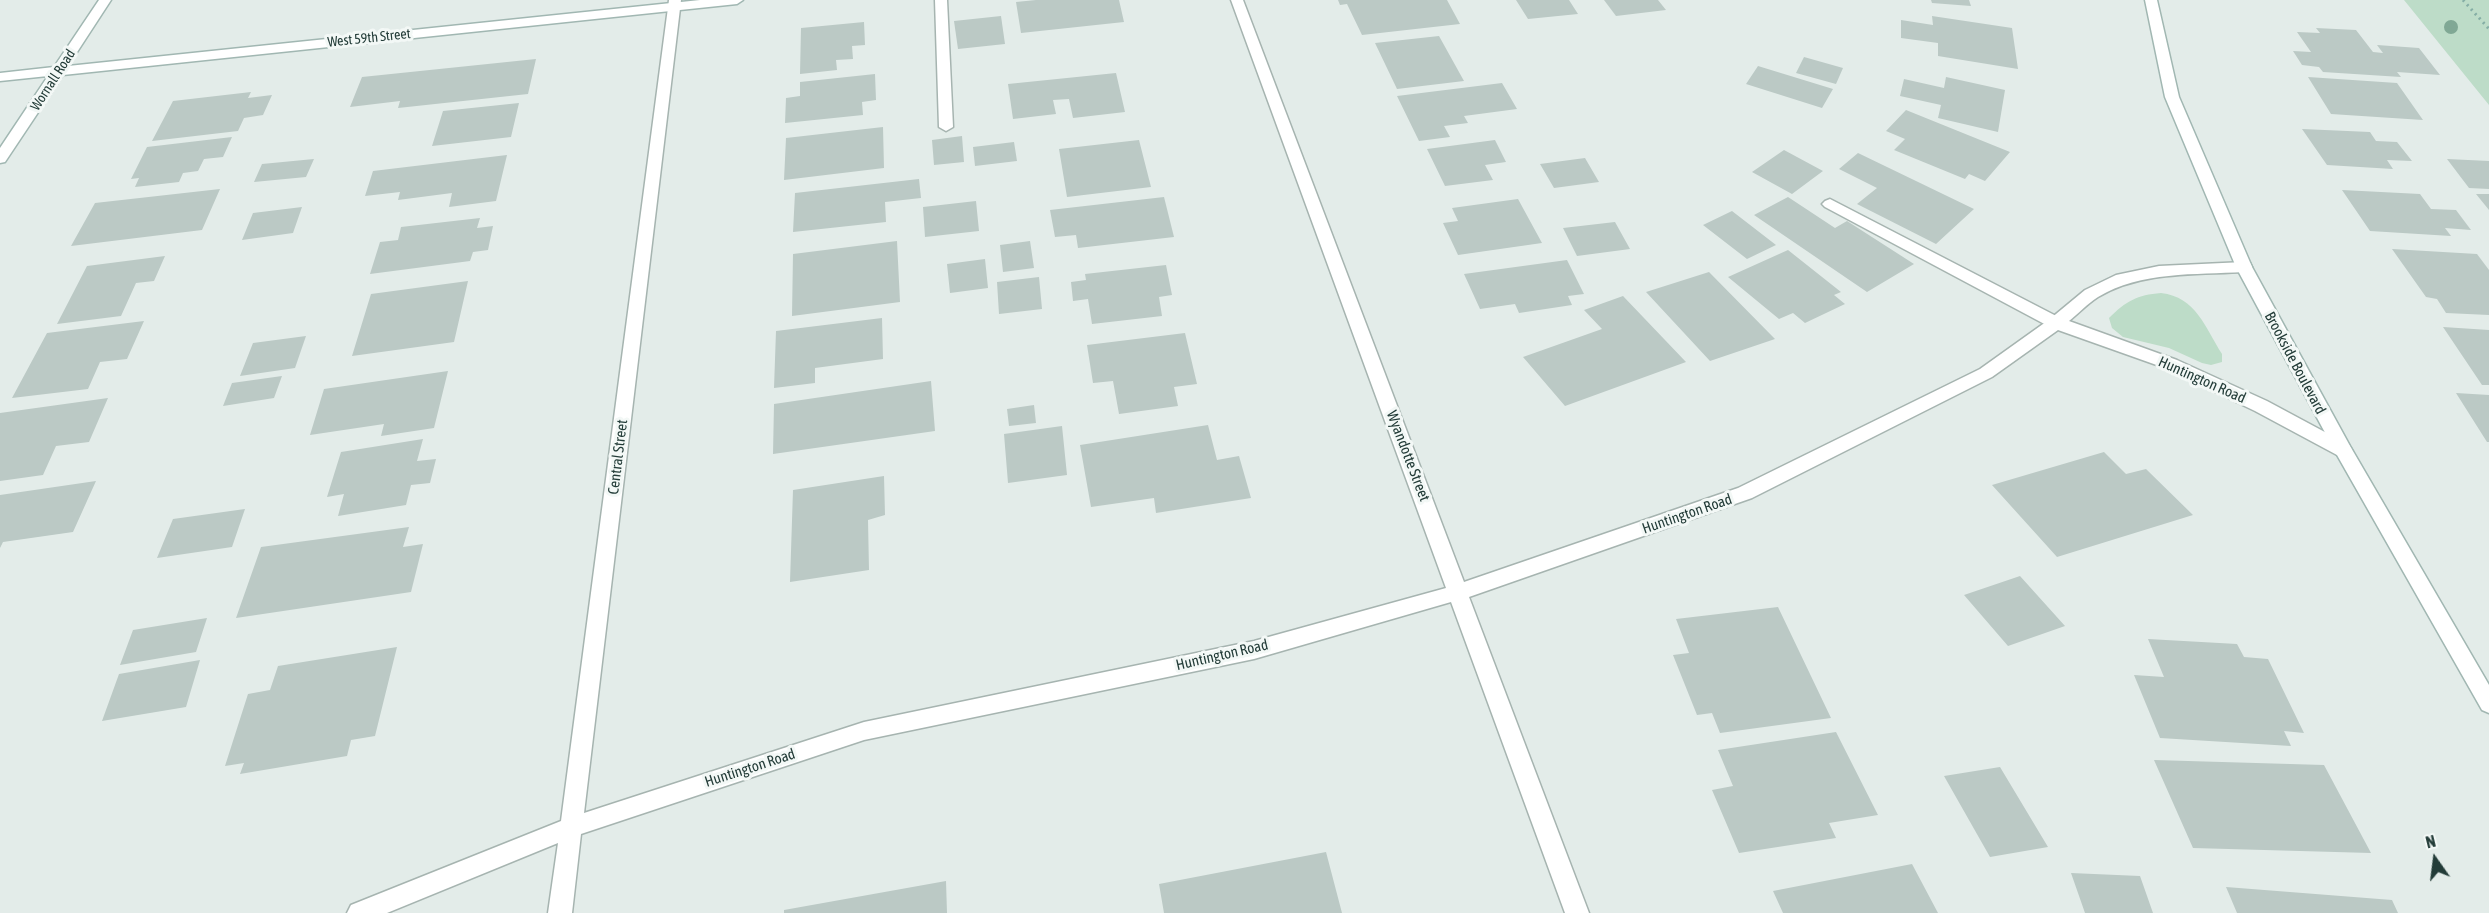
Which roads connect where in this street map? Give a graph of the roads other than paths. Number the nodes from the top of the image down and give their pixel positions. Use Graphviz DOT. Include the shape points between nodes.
graph roads {
  1 [pos="105,0"];
  2 [pos="737,0"];
  3 [pos="940,0"];
  4 [pos="1237,0"];
  5 [pos="2151,0"];
  6 [pos="675,3"];
  7 [pos="60,70"];
  8 [pos="0,76"];
  9 [pos="946,127"];
  10 [pos="0,159"];
  11 [pos="1830,204"];
  12 [pos="2244,267"];
  13 [pos="2056,323"];
  14 [pos="2343,450"];
  15 [pos="1459,592"];
  16 [pos="2489,704"];
  17 [pos="571,827"];
  18 [pos="359,913"];
  19 [pos="560,913"];
  20 [pos="1577,913"];
  1 -- 7 [label="street, Wornall Road"];
  2 -- 6 [label="street, West 59th Street"];
  3 -- 9 [label="street"];
  4 -- 15 [label="street, Wyandotte Street"];
  5 -- 12 [label="street, Brookside Boulevard" via="2172,97"];
  6 -- 7 [label="street, West 59th Street"];
  6 -- 17 [label="street, Central Street"];
  7 -- 8 [label="street, West 59th Street"];
  7 -- 10 [label="street, Wornall Road"];
  11 -- 13 [label="street"];
  12 -- 13 [label="street, Huntington Road" via="2159,271 2122,279 2091,294"];
  12 -- 14 [label="street, Brookside Boulevard"];
  13 -- 14 [label="street, Huntington Road" via="2171,364 2261,405"];
  13 -- 15 [label="street, Huntington Road" via="1986,373 1745,494"];
  14 -- 16 [label="street, Brookside Boulevard"];
  15 -- 17 [label="street, Huntington Road" via="1254,650 864,731"];
  15 -- 20 [label="street, Wyandotte Street"];
  17 -- 18 [label="street, Huntington Road"];
  17 -- 19 [label="street, Central Street"];
}
